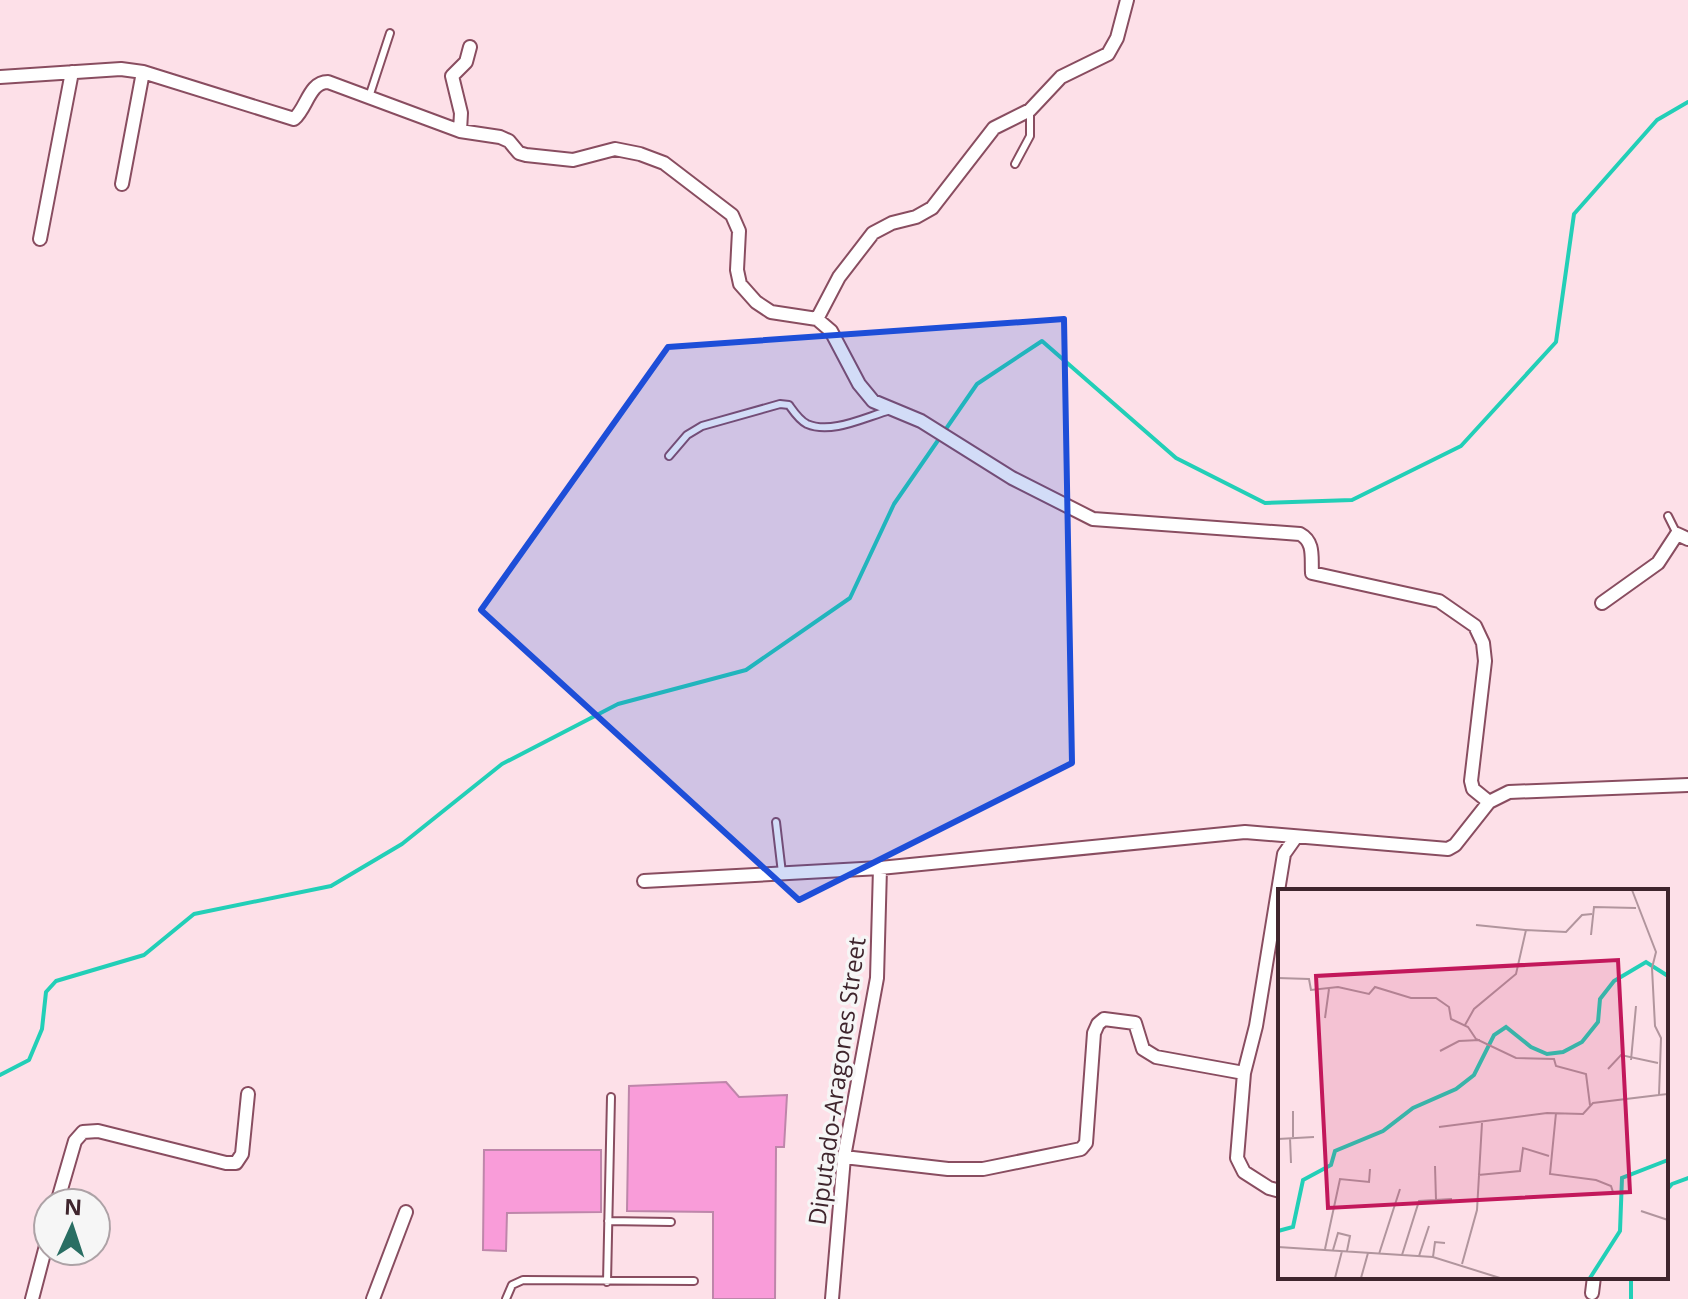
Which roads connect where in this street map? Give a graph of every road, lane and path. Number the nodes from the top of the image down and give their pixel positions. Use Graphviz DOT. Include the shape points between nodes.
graph roads {
  1 [pos="1127,0"];
  2 [pos="390,33"];
  3 [pos="470,47"];
  4 [pos="72,72"];
  5 [pos="143,72"];
  6 [pos="0,77"];
  7 [pos="369,97"];
  8 [pos="1030,110"];
  9 [pos="460,131"];
  10 [pos="1015,164"];
  11 [pos="122,184"];
  12 [pos="40,239"];
  13 [pos="817,319"];
  14 [pos="893,409"];
  15 [pos="669,456"];
  16 [pos="1668,516"];
  17 [pos="1683,537"];
  18 [pos="1602,603"];
  19 [pos="1688,785"];
  20 [pos="1489,802"];
  21 [pos="776,822"];
  22 [pos="1296,837"];
  23 [pos="880,868"];
  24 [pos="782,873"];
  25 [pos="644,881"];
  26 [pos="1278,889"];
  27 [pos="1278,891"];
  28 [pos="1244,1073"];
  29 [pos="248,1094"];
  30 [pos="611,1097"];
  31 [pos="844,1157"];
  32 [pos="62,1187"];
  33 [pos="1278,1190"];
  34 [pos="406,1212"];
  35 [pos="608,1221"];
  36 [pos="671,1222"];
  37 [pos="40,1267"];
  38 [pos="1594,1279"];
  39 [pos="694,1281"];
  40 [pos="607,1282"];
  41 [pos="1592,1293"];
  42 [pos="32,1299"];
  43 [pos="373,1299"];
  44 [pos="506,1299"];
  45 [pos="832,1299"];
  1 -- 8 [label="street" via="1114,48 1061,77"];
  2 -- 7 [label="lane"];
  3 -- 9 [label="street" via="466,62 452,76"];
  4 -- 5 [label="street"];
  4 -- 6 [label="street"];
  4 -- 12 [label="street"];
  5 -- 7 [label="street" via="288,119 300,114 321,82"];
  5 -- 11 [label="street"];
  7 -- 9 [label="street"];
  8 -- 10 [label="lane" via="1030,136"];
  8 -- 13 [label="street" via="994,128 932,208 873,233 839,277"];
  9 -- 13 [label="street" via="500,137 526,155 573,160 615,149 664,163 732,215 739,231 740,284 756,302 771,312"];
  13 -- 14 [label="street" via="831,331 873,401"];
  14 -- 15 [label="lane" via="818,426 780,404 702,426"];
  14 -- 20 [label="street" via="1093,519 1300,534 1311,544 1312,573 1439,601 1475,626 1483,643 1471,781"];
  16 -- 17 [label="lane"];
  17 -- 18 [label="street" via="1658,563"];
  19 -- 20 [label="street" via="1517,790"];
  20 -- 22 [label="street" via="1448,849"];
  21 -- 24 [label="lane"];
  22 -- 23 [label="street" via="1245,832"];
  22 -- 26 [label="street" via="1284,854"];
  23 -- 24 [label="street"];
  23 -- 31 [label="street, Diputado-Aragones Street" via="877,978"];
  24 -- 25 [label="street"];
  27 -- 28 [label="street"];
  28 -- 31 [label="street" via="1156,1057 1143,1049 1135,1023 1104,1019 1094,1033 1086,1143 1081,1149 983,1169"];
  28 -- 33 [label="street" via="1237,1158 1244,1172"];
  29 -- 32 [label="street" via="242,1154 236,1163 83,1132 75,1141"];
  30 -- 35 [label="lane"];
  31 -- 45 [label="street, Diputado-Aragones Street"];
  34 -- 43 [label="street"];
  35 -- 36 [label="lane"];
  35 -- 40 [label="lane"];
  37 -- 42 [label="street"];
  38 -- 41 [label="street"];
  39 -- 40 [label="lane"];
  40 -- 44 [label="lane" via="523,1280 512,1285"];
}
